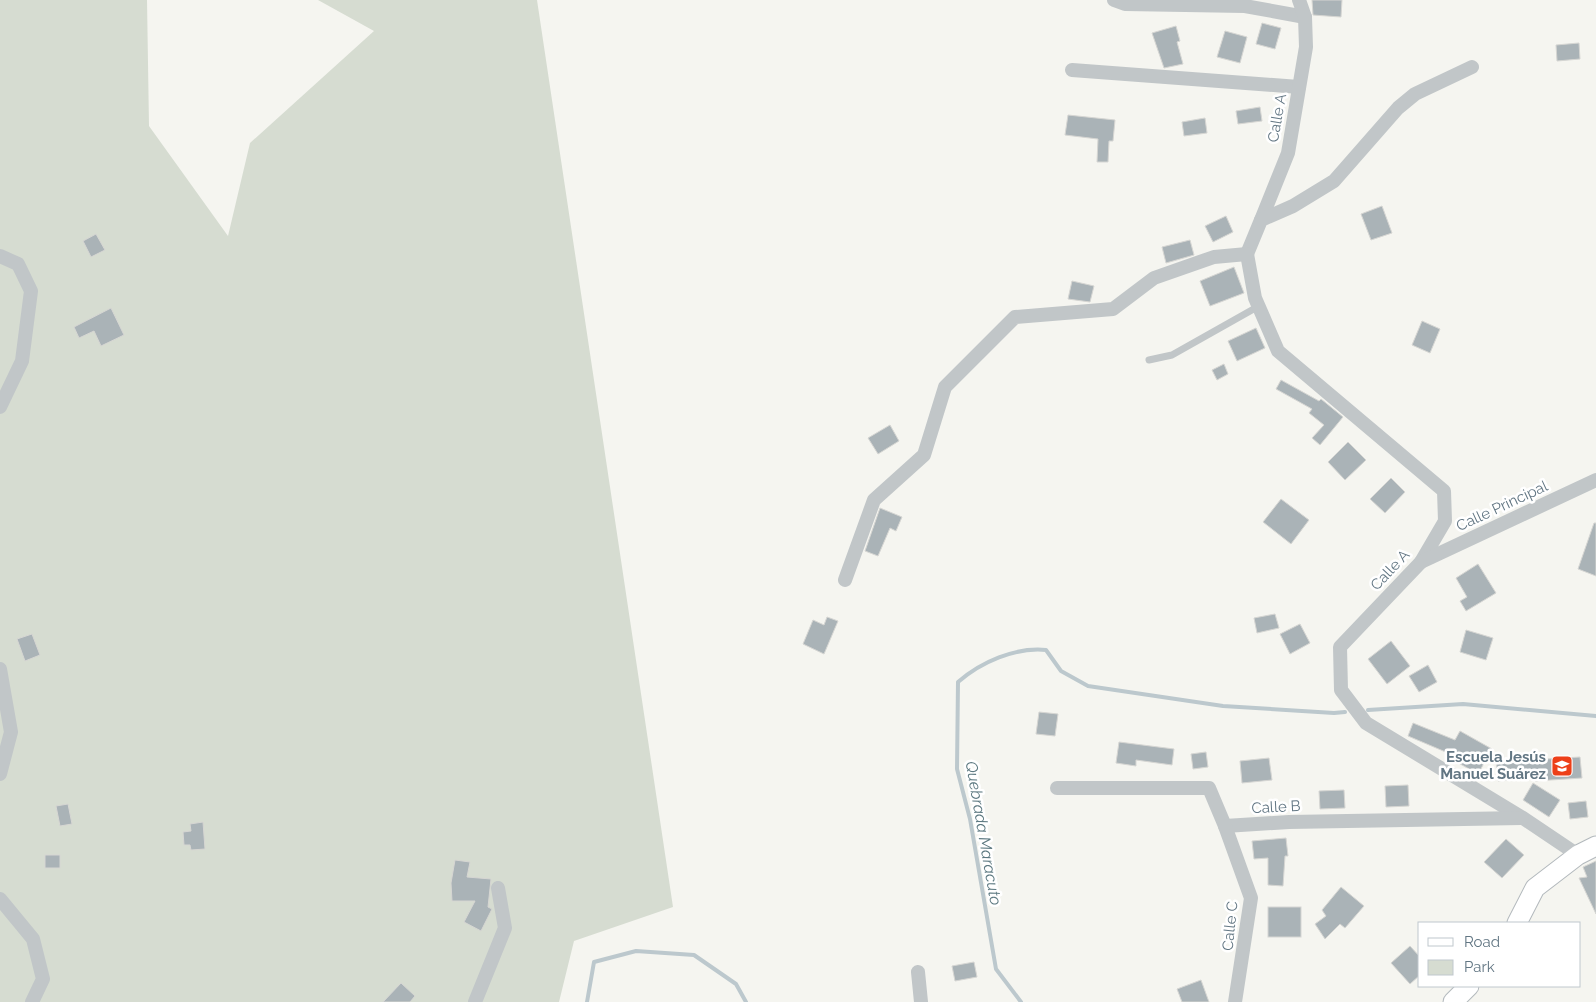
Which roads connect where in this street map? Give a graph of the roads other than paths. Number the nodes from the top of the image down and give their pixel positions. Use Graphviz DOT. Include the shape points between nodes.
graph roads {
  1 [pos="1114,0"];
  2 [pos="1299,0"];
  3 [pos="1305,17"];
  4 [pos="1472,67"];
  5 [pos="1072,70"];
  6 [pos="1299,87"];
  7 [pos="1261,220"];
  8 [pos="1247,254"];
  9 [pos="0,256"];
  10 [pos="1259,306"];
  11 [pos="1149,360"];
  12 [pos="0,407"];
  13 [pos="1596,480"];
  14 [pos="1421,562"];
  15 [pos="845,580"];
  16 [pos="0,669"];
  17 [pos="0,774"];
  18 [pos="1057,788"];
  19 [pos="1523,818"];
  20 [pos="1225,826"];
  21 [pos="1596,846"];
  22 [pos="1578,855"];
  23 [pos="498,888"];
  24 [pos="0,899"];
  25 [pos="1518,922"];
  26 [pos="918,972"];
  27 [pos="1468,987"];
  28 [pos="32,1002"];
  29 [pos="475,1002"];
  30 [pos="921,1002"];
  31 [pos="1235,1002"];
  32 [pos="1453,1002"];
  1 -- 3 [label="street" via="1125,4 1246,6"];
  2 -- 3 [label="street, Calle A"];
  3 -- 6 [label="street, Calle A" via="1306,47"];
  4 -- 7 [label="street" via="1415,94 1398,108 1334,181 1293,206"];
  5 -- 6 [label="street"];
  6 -- 7 [label="street, Calle A" via="1288,153"];
  7 -- 8 [label="street, Calle A"];
  8 -- 10 [label="street, Calle A"];
  8 -- 15 [label="street" via="1214,257 1154,278 1113,309 1016,316 945,387 924,455 874,500"];
  9 -- 12 [label="street" via="18,264 31,291 22,361"];
  10 -- 11 [label="lane" via="1172,355"];
  10 -- 14 [label="street, Calle A" via="1278,350 1444,491 1445,521"];
  13 -- 14 [label="street, Calle Principal"];
  14 -- 19 [label="street, Calle A" via="1340,647 1341,690 1366,723"];
  16 -- 17 [label="street" via="11,732"];
  18 -- 20 [label="street" via="1209,788"];
  19 -- 20 [label="street, Calle B"];
  19 -- 22 [label="street, Calle A"];
  20 -- 31 [label="street, Calle C" via="1251,898"];
  21 -- 22 [label="street"];
  22 -- 25 [label="street" via="1535,888"];
  23 -- 29 [label="street" via="505,928"];
  24 -- 28 [label="street" via="33,939 43,979"];
  26 -- 30 [label="street"];
  27 -- 32 [label="street"];
}
